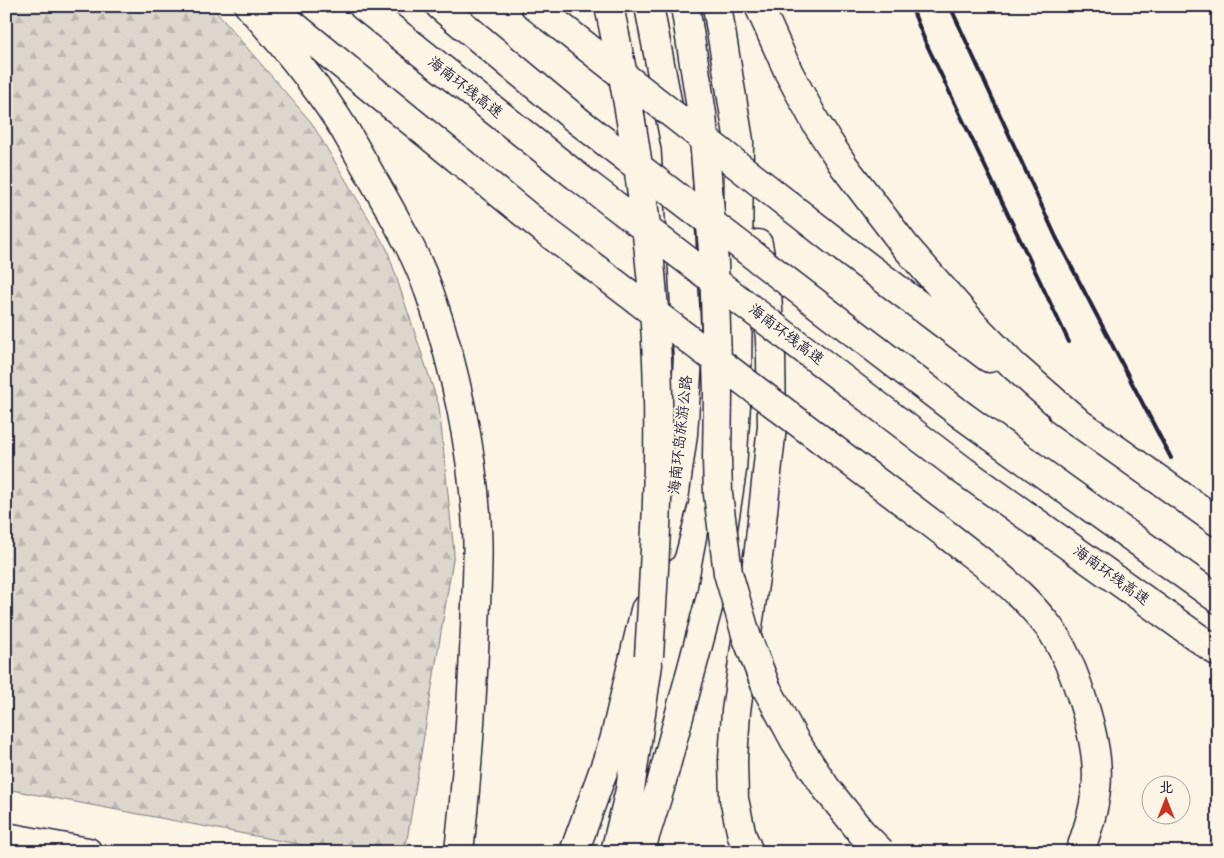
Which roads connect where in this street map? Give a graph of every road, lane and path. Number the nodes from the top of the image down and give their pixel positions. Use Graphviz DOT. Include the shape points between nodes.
graph roads {
  1 [pos="249,6"];
  2 [pos="270,6"];
  3 [pos="363,6"];
  4 [pos="440,6"];
  5 [pos="609,6"];
  6 [pos="630,6"];
  7 [pos="649,6"];
  8 [pos="685,6"];
  9 [pos="717,6"];
  10 [pos="758,6"];
  11 [pos="542,12"];
  12 [pos="739,141"];
  13 [pos="681,238"];
  14 [pos="1077,421"];
  15 [pos="1218,522"];
  16 [pos="1218,599"];
  17 [pos="1218,652"];
  18 [pos="6,837"];
  19 [pos="88,852"];
  20 [pos="459,852"];
  21 [pos="574,852"];
  22 [pos="615,852"];
  23 [pos="640,852"];
  24 [pos="750,852"];
  25 [pos="881,852"];
  26 [pos="1080,852"];
  1 -- 20 [label="main road" via="281,43 345,131 409,244 446,345 472,480 477,530 474,660"];
  2 -- 26 [label="main road, bridge" via="546,231 947,535 1018,593 1049,628 1070,668 1095,747 1097,788"];
  3 -- 17 [label="main road, 海南环线高速, bridge" via="574,174 965,472"];
  4 -- 16 [label="main road, bridge" via="577,120 963,416"];
  5 -- 22 [label="main road, bridge" via="633,126 643,200 657,361 658,446 649,656 630,790"];
  6 -- 13 [label="main road"];
  7 -- 13 [label="main road, 海南环岛旅游公路" via="676,148"];
  8 -- 25 [label="main road, bridge" via="702,114 713,243 718,494 728,573 757,664 790,732 826,788"];
  9 -- 12 [label="main road"];
  10 -- 14 [label="main road" via="816,123 844,166 905,246 1000,352"];
  11 -- 14 [label="main road, bridge" via="956,335"];
  12 -- 23 [label="main road" via="737,388 732,470 711,596"];
  12 -- 24 [label="main road" via="767,294 772,426 760,549 732,760 734,798 742,836"];
  13 -- 21 [label="main road, 海南环岛旅游公路" via="688,359 674,499 614,740"];
  14 -- 15 [label="main road"];
  18 -- 19 [label="main road"];
}
